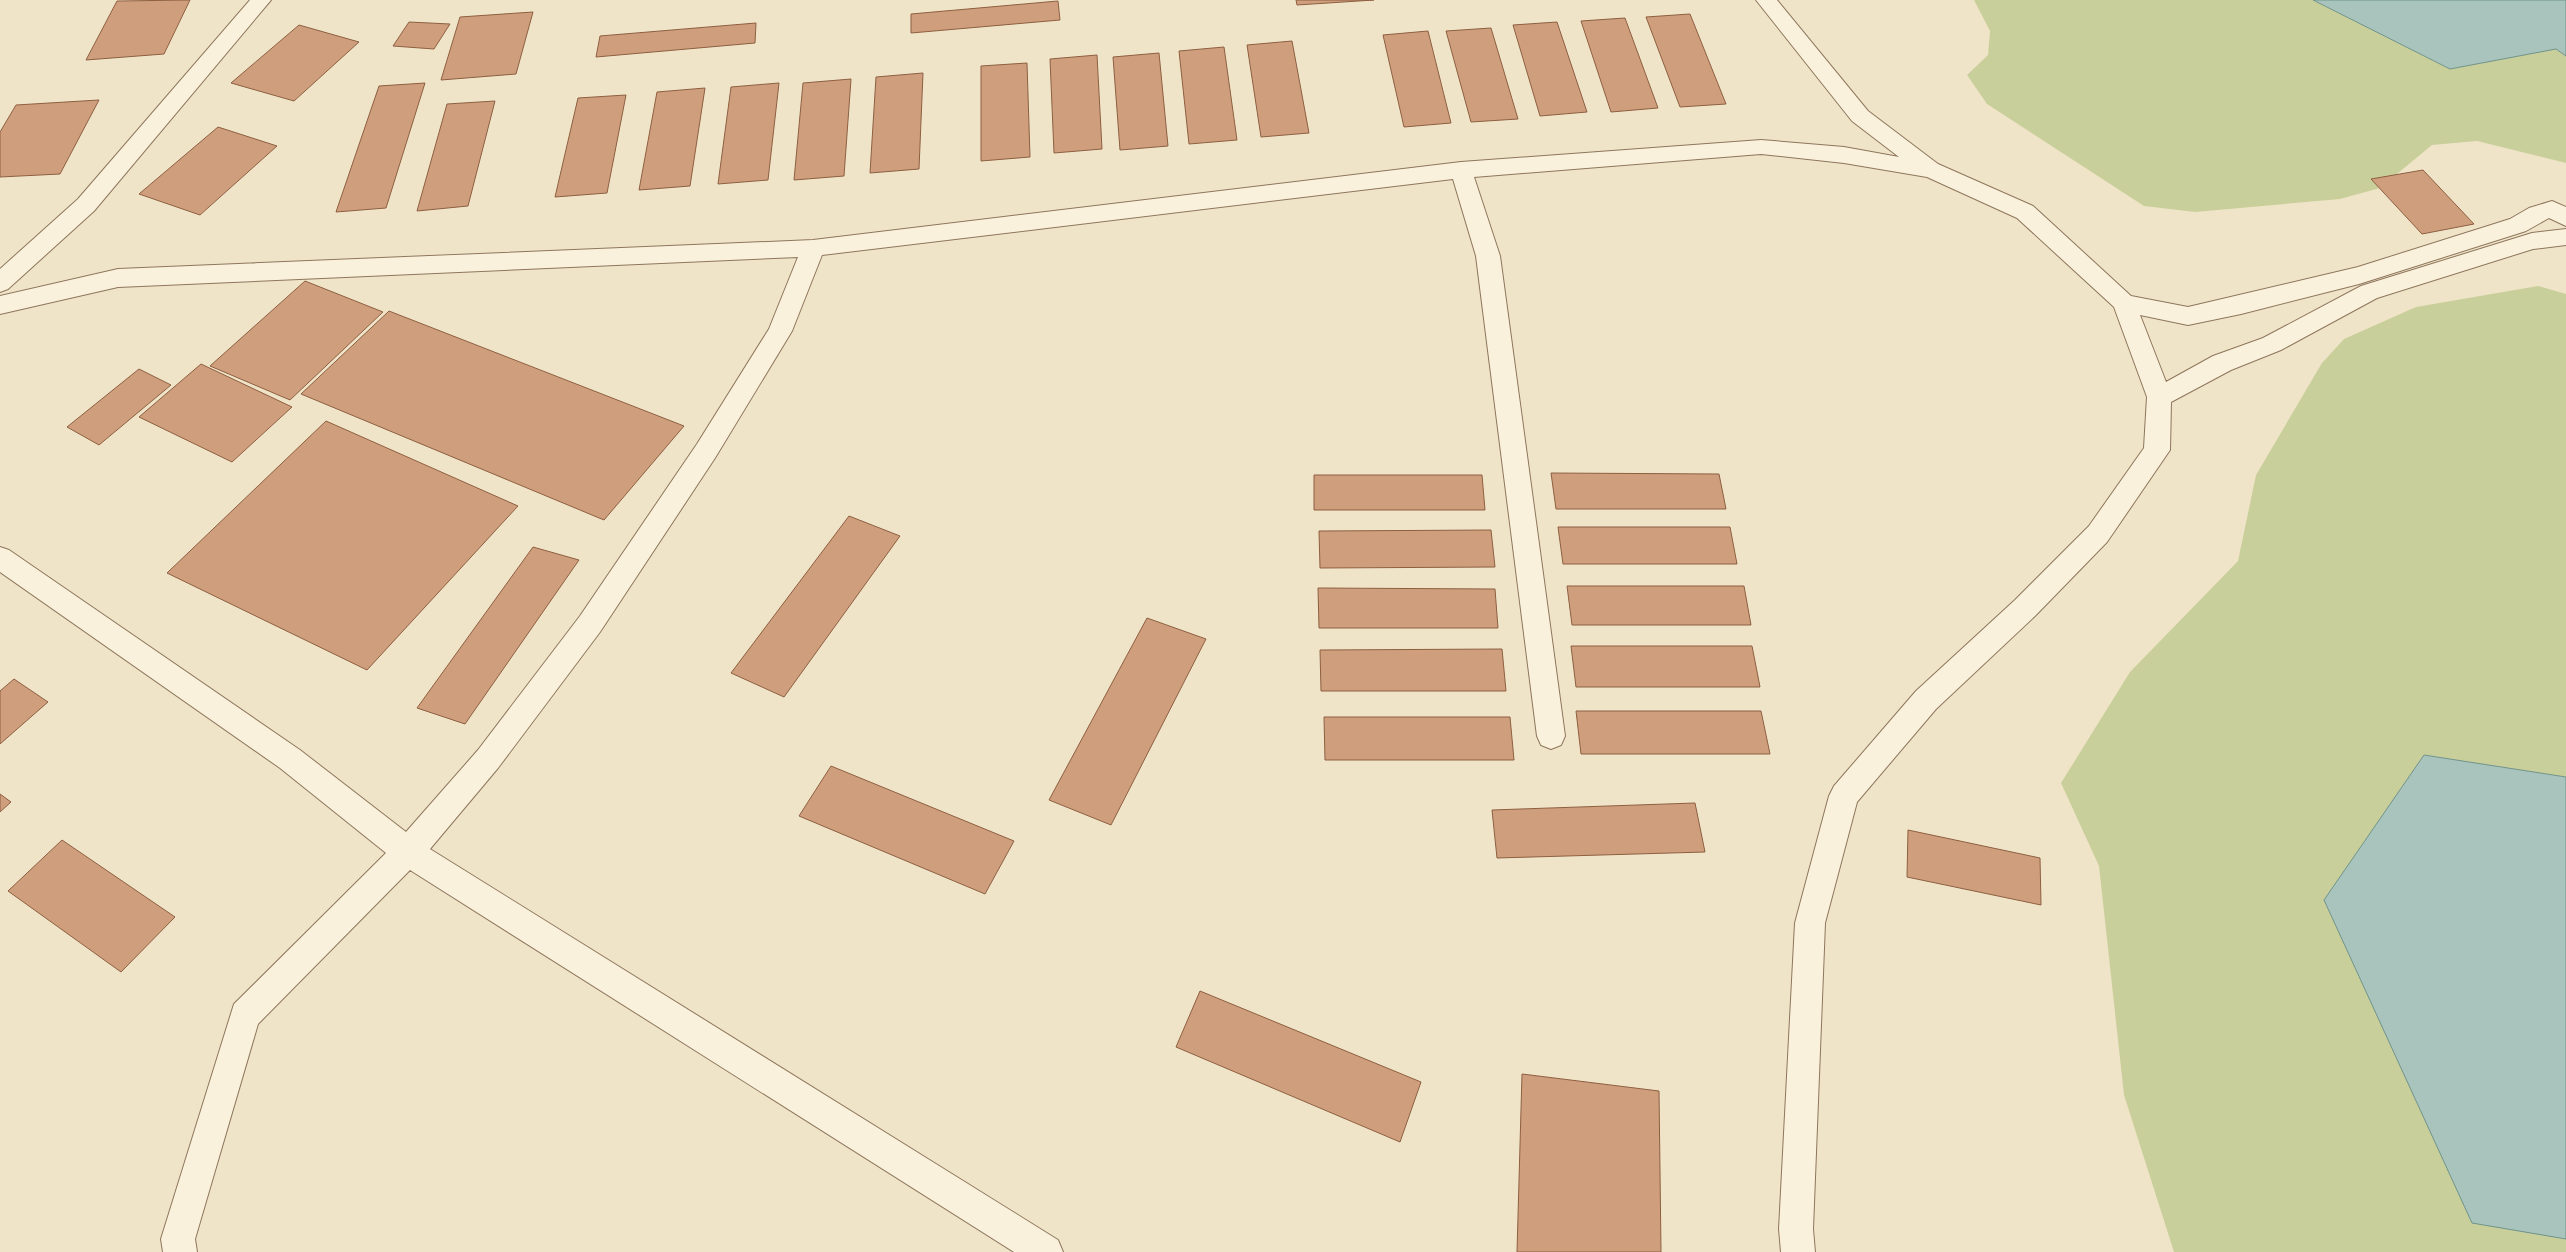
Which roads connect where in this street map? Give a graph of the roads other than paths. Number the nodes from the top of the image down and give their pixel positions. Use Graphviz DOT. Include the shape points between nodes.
graph roads {
  1 [pos="261,0"];
  2 [pos="1766,0"];
  3 [pos="1462,170"];
  4 [pos="1932,170"];
  5 [pos="2566,218"];
  6 [pos="2566,237"];
  7 [pos="813,248"];
  8 [pos="0,283"];
  9 [pos="2124,303"];
  10 [pos="0,305"];
  11 [pos="2159,397"];
  12 [pos="0,558"];
  13 [pos="1551,736"];
  14 [pos="408,852"];
  15 [pos="180,1252"];
  16 [pos="1046,1252"];
  17 [pos="1798,1252"];
  1 -- 8 [label="street" via="86,205"];
  2 -- 4 [label="street" via="1860,116"];
  3 -- 4 [label="street" via="1761,147 1844,155"];
  3 -- 7 [label="street"];
  3 -- 13 [label="street" via="1488,256"];
  4 -- 9 [label="street" via="2025,212"];
  5 -- 9 [label="street" via="2552,209 2518,225 2360,275 2188,316"];
  6 -- 11 [label="street" via="2532,241 2370,292 2272,344 2222,363"];
  7 -- 10 [label="street" via="118,278"];
  7 -- 14 [label="street" via="780,331 695,468 590,624 488,759"];
  9 -- 11 [label="street"];
  11 -- 17 [label="street" via="2157,450 2098,534 2025,608 1926,700 1844,796 1810,923 1796,1229"];
  12 -- 14 [label="street" via="290,758"];
  14 -- 15 [label="street" via="245,1016 178,1239"];
  14 -- 16 [label="street"];
}
